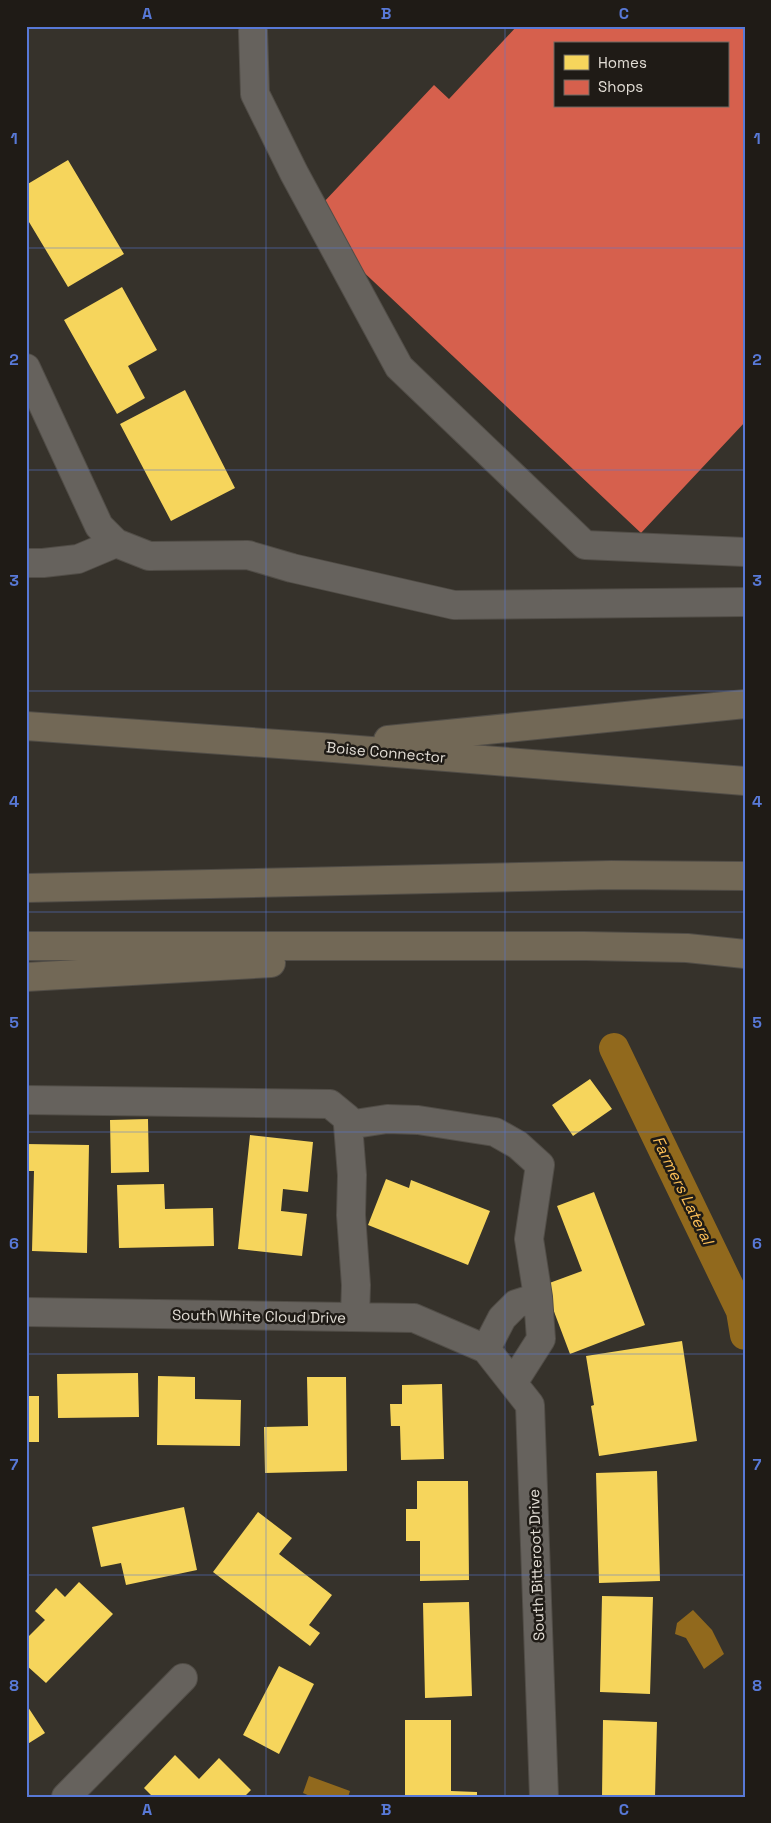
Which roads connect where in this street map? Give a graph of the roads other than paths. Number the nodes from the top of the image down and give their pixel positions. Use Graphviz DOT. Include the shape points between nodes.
graph roads {
  1 [pos="253,32"];
  2 [pos="26,368"];
  3 [pos="116,543"];
  4 [pos="745,552"];
  5 [pos="26,563"];
  6 [pos="745,602"];
  7 [pos="745,704"];
  8 [pos="26,726"];
  9 [pos="321,747"];
  10 [pos="745,782"];
  11 [pos="745,876"];
  12 [pos="26,888"];
  13 [pos="26,946"];
  14 [pos="585,946"];
  15 [pos="745,954"];
  16 [pos="26,977"];
  17 [pos="26,1100"];
  18 [pos="348,1125"];
  19 [pos="538,1297"];
  20 [pos="26,1312"];
  21 [pos="355,1317"];
  22 [pos="486,1349"];
  23 [pos="513,1383"];
  24 [pos="183,1678"];
  25 [pos="66,1797"];
  26 [pos="544,1797"];
  1 -- 4 [label="street" via="255,94 399,367 585,545"];
  2 -- 3 [label="street" via="99,526"];
  3 -- 5 [label="street" via="78,558"];
  3 -- 6 [label="street" via="149,556 248,555 454,605"];
  7 -- 9 [label="highway"];
  8 -- 9 [label="highway, Boise Connector"];
  9 -- 10 [label="highway, Boise Connector"];
  11 -- 12 [label="highway" via="611,875"];
  13 -- 14 [label="highway"];
  14 -- 15 [label="highway" via="687,948"];
  14 -- 16 [label="highway"];
  17 -- 18 [label="street" via="330,1104 347,1118"];
  18 -- 19 [label="street" via="387,1119 418,1120 495,1132 518,1145 540,1164 529,1239"];
  18 -- 21 [label="street"];
  19 -- 22 [label="street" via="516,1304 502,1318"];
  19 -- 23 [label="street" via="541,1339"];
  20 -- 21 [label="street, South White Cloud Drive"];
  21 -- 22 [label="street, South White Cloud Drive" via="414,1318"];
  22 -- 23 [label="street, South Bitteroot Drive"];
  23 -- 26 [label="street, South Bitteroot Drive" via="530,1405"];
  24 -- 25 [label="street"];
}
